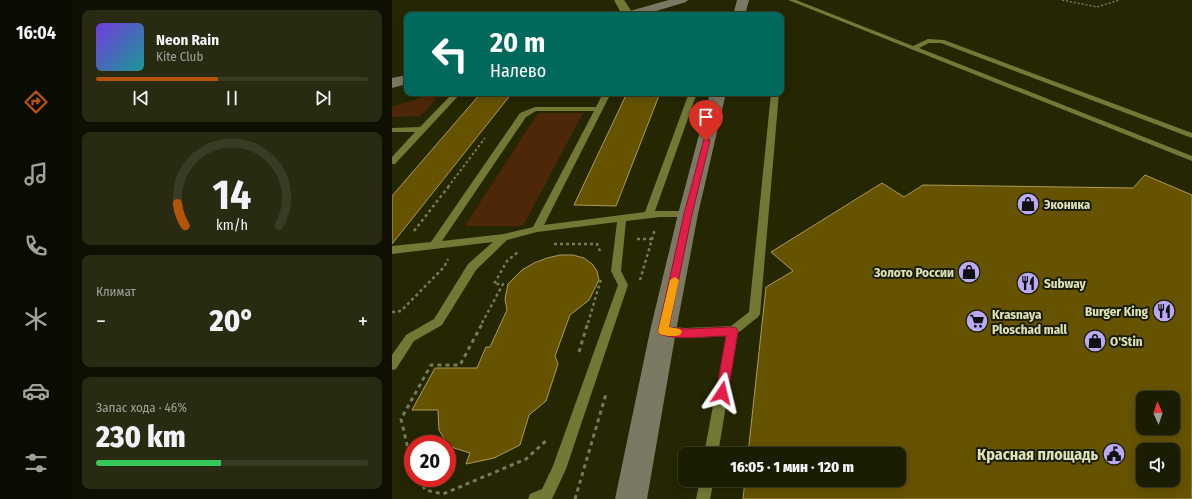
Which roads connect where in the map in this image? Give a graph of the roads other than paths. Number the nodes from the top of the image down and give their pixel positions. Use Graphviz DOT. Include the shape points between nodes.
graph roads {
  1 [pos="618,0"];
  2 [pos="682,0"];
  3 [pos="791,0"];
  4 [pos="627,12"];
  5 [pos="640,12"];
  6 [pos="915,48"];
  7 [pos="404,80"];
  8 [pos="392,83"];
  9 [pos="454,96"];
  10 [pos="605,96"];
  11 [pos="692,96"];
  12 [pos="717,96"];
  13 [pos="775,96"];
  14 [pos="598,109"];
  15 [pos="422,129"];
  16 [pos="392,130"];
  17 [pos="1192,136"];
  18 [pos="1191,158"];
  19 [pos="392,162"];
  20 [pos="688,214"];
  21 [pos="649,215"];
  22 [pos="622,218"];
  23 [pos="537,229"];
  24 [pos="504,237"];
  25 [pos="434,245"];
  26 [pos="392,250"];
  27 [pos="663,331"];
  28 [pos="732,331"];
  29 [pos="392,365"];
  30 [pos="712,447"];
  31 [pos="706,487"];
  32 [pos="535,499"];
  33 [pos="631,499"];
  34 [pos="703,499"];
  1 -- 4 [label="street"];
  2 -- 5 [label="main road"];
  3 -- 6 [label="lane"];
  6 -- 17 [label="lane" via="928,41 942,41"];
  6 -- 18 [label="lane"];
  7 -- 8 [label="main road"];
  9 -- 15 [label="lane"];
  10 -- 14 [label="lane"];
  11 -- 21 [label="lane"];
  12 -- 20 [label="main road"];
  13 -- 28 [label="lane" via="754,314"];
  14 -- 23 [label="lane"];
  14 -- 25 [label="lane" via="535,109 524,115"];
  15 -- 16 [label="lane"];
  15 -- 19 [label="lane"];
  20 -- 21 [label="lane"];
  20 -- 27 [label="main road"];
  21 -- 22 [label="lane"];
  22 -- 23 [label="lane"];
  22 -- 32 [label="lane" via="616,270 623,285 559,469 547,494"];
  23 -- 24 [label="lane"];
  24 -- 25 [label="lane"];
  24 -- 29 [label="lane" via="472,267 438,322 410,338"];
  25 -- 26 [label="lane"];
  27 -- 28 [label="lane"];
  27 -- 33 [label="main road"];
  28 -- 30 [label="lane"];
  31 -- 34 [label="lane"];
}
